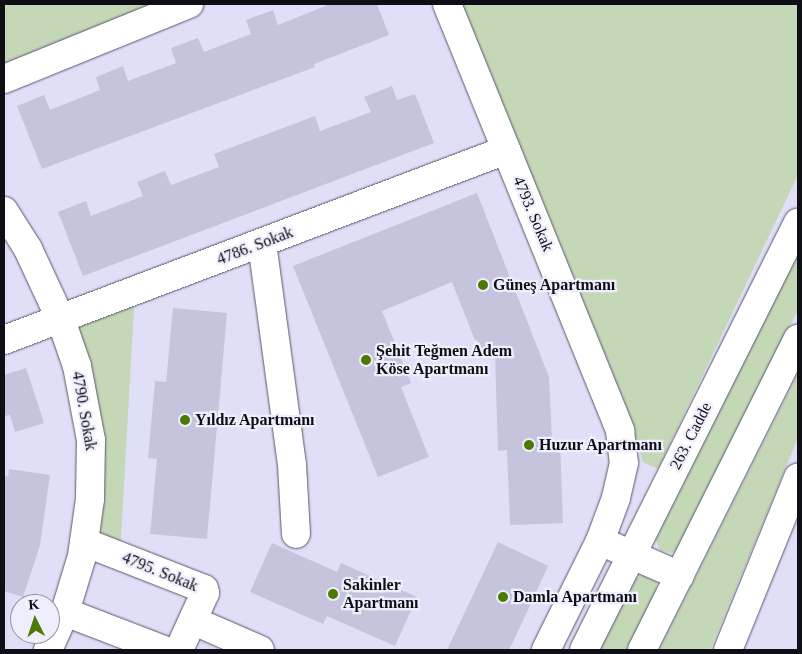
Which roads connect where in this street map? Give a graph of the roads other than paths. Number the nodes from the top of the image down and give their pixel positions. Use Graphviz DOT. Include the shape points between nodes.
graph roads {
  1 [pos="447,4"];
  2 [pos="176,6"];
  3 [pos="4,79"];
  4 [pos="506,150"];
  5 [pos="4,211"];
  6 [pos="798,222"];
  7 [pos="262,243"];
  8 [pos="61,320"];
  9 [pos="798,339"];
  10 [pos="4,340"];
  11 [pos="798,478"];
  12 [pos="296,534"];
  13 [pos="600,541"];
  14 [pos="84,542"];
  15 [pos="631,554"];
  16 [pos="680,576"];
  17 [pos="66,612"];
  18 [pos="194,621"];
  19 [pos="48,650"];
  20 [pos="164,650"];
  21 [pos="179,650"];
  22 [pos="260,650"];
  23 [pos="546,650"];
  24 [pos="584,650"];
  25 [pos="642,650"];
  26 [pos="728,650"];
  1 -- 4 [label="main road, 4793. Sokak"];
  2 -- 3 [label="main road"];
  4 -- 7 [label="main road, 4786. Sokak"];
  4 -- 13 [label="main road, 4793. Sokak" via="620,431 624,463 621,480"];
  5 -- 8 [label="main road, 4790. Sokak" via="35,262"];
  6 -- 15 [label="main road, 263. Cadde"];
  7 -- 8 [label="main road, 4786. Sokak"];
  7 -- 12 [label="main road" via="292,466"];
  8 -- 10 [label="main road, 4786. Sokak"];
  8 -- 14 [label="main road, 4790. Sokak" via="76,366 91,440 90,499"];
  9 -- 16 [label="main road"];
  11 -- 26 [label="main road"];
  13 -- 15 [label="main road"];
  13 -- 23 [label="main road, 4793. Sokak"];
  14 -- 17 [label="main road, 4790. Sokak"];
  14 -- 18 [label="main road, 4795. Sokak" via="200,585 205,594"];
  15 -- 16 [label="main road"];
  15 -- 24 [label="main road, 263. Cadde"];
  16 -- 25 [label="main road"];
  17 -- 19 [label="main road, 4790. Sokak"];
  17 -- 20 [label="main road"];
  18 -- 21 [label="main road, 4795. Sokak"];
  18 -- 22 [label="main road"];
}
